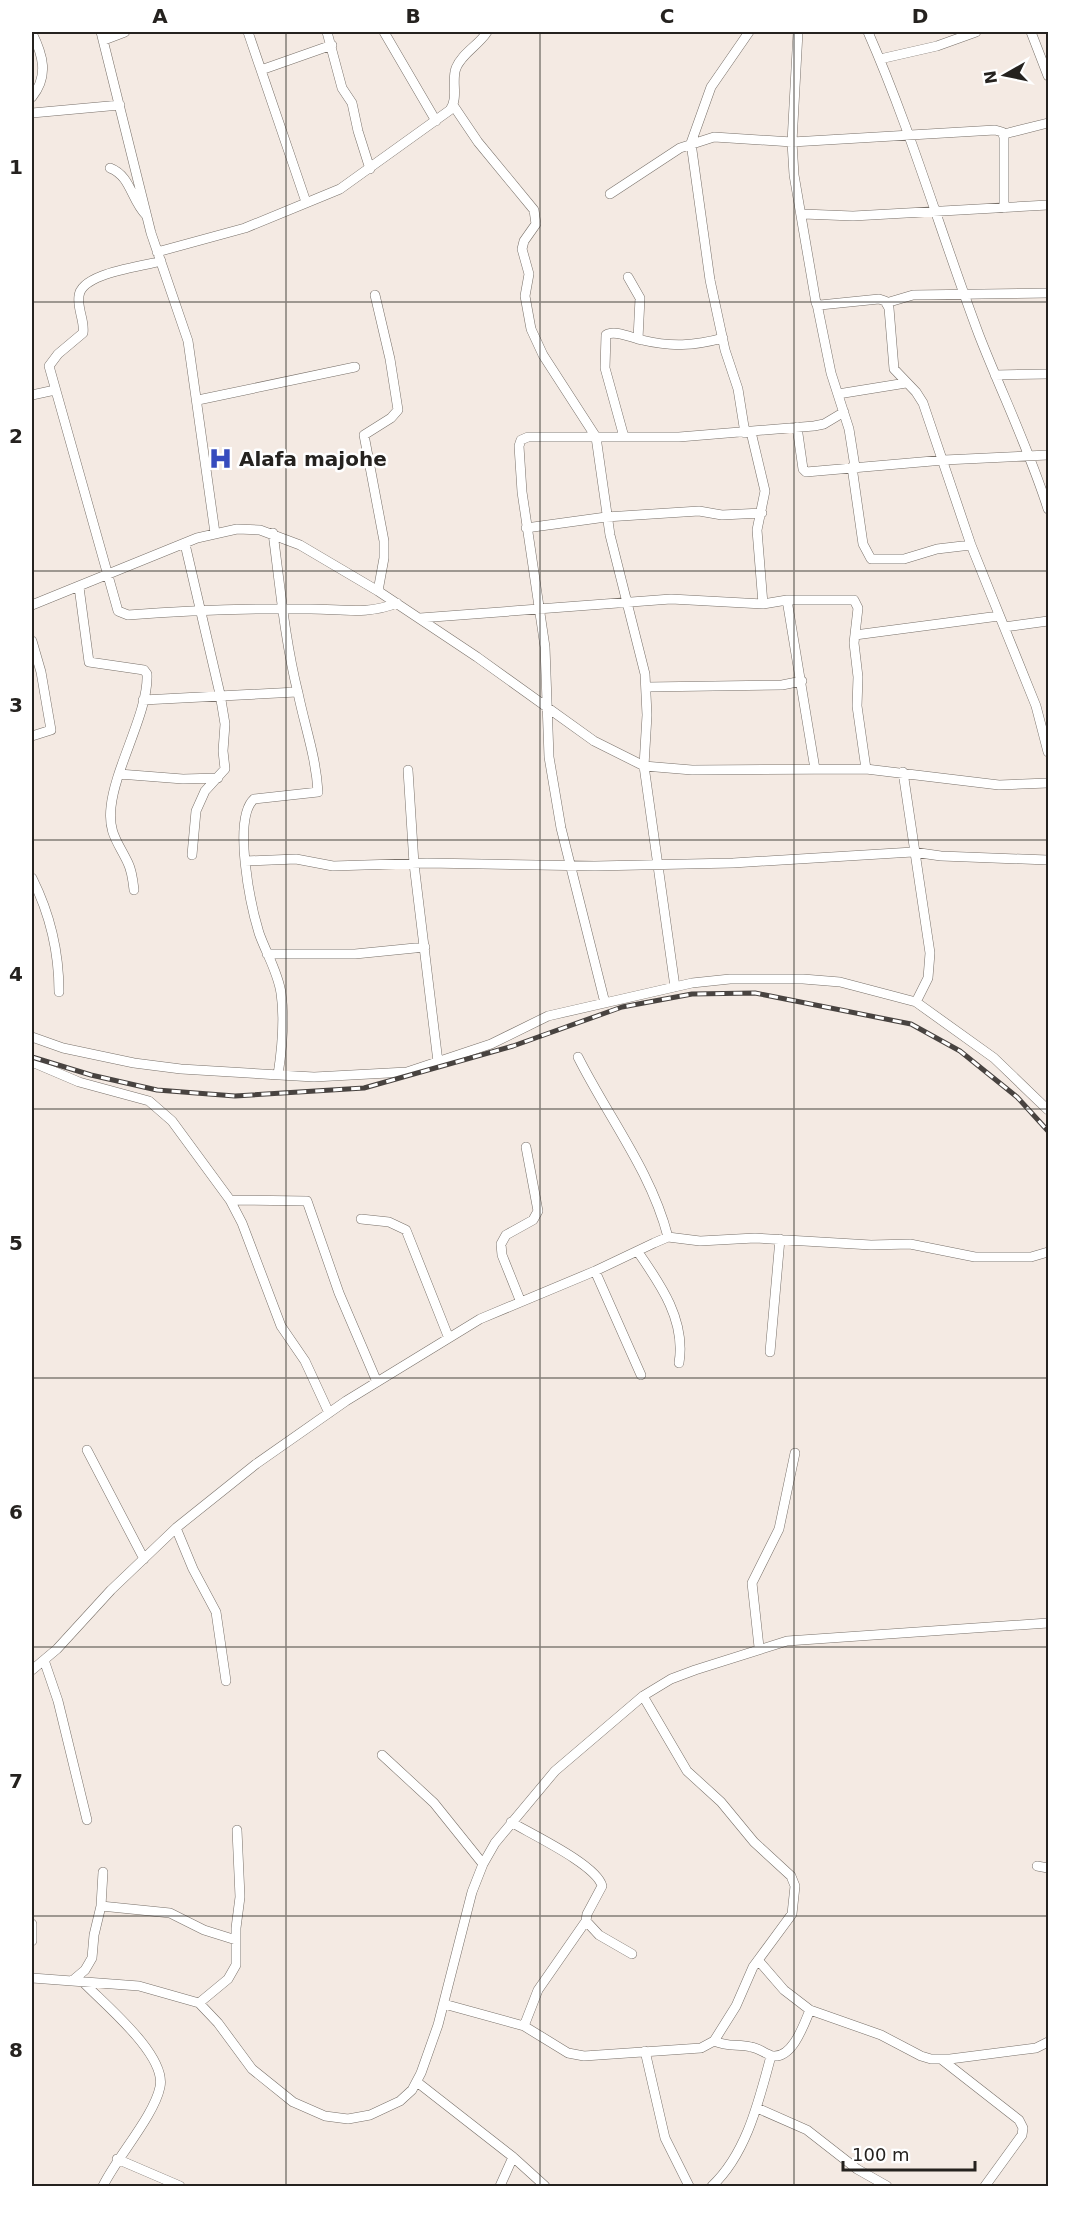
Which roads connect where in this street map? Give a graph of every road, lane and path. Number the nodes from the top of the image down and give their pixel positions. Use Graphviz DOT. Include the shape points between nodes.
graph roads {
  1 [pos="125,32"];
  2 [pos="248,32"];
  3 [pos="327,32"];
  4 [pos="384,32"];
  5 [pos="487,32"];
  6 [pos="749,32"];
  7 [pos="798,32"];
  8 [pos="868,32"];
  9 [pos="976,32"];
  10 [pos="1031,32"];
  11 [pos="32,33"];
  12 [pos="102,36"];
  13 [pos="332,45"];
  14 [pos="880,59"];
  15 [pos="261,70"];
  16 [pos="1048,76"];
  17 [pos="32,97"];
  18 [pos="120,105"];
  19 [pos="453,105"];
  20 [pos="32,113"];
  21 [pos="436,121"];
  22 [pos="1048,123"];
  23 [pos="1002,132"];
  24 [pos="909,136"];
  25 [pos="691,142"];
  26 [pos="792,142"];
  27 [pos="110,168"];
  28 [pos="370,169"];
  29 [pos="610,194"];
  30 [pos="306,202"];
  31 [pos="1048,205"];
  32 [pos="1004,208"];
  33 [pos="934,210"];
  34 [pos="802,214"];
  35 [pos="147,217"];
  36 [pos="159,256"];
  37 [pos="628,277"];
  38 [pos="964,292"];
  39 [pos="1048,293"];
  40 [pos="375,295"];
  41 [pos="886,303"];
  42 [pos="817,304"];
  43 [pos="723,338"];
  44 [pos="638,339"];
  45 [pos="355,367"];
  46 [pos="1048,374"];
  47 [pos="995,375"];
  48 [pos="906,383"];
  49 [pos="55,390"];
  50 [pos="838,394"];
  51 [pos="32,395"];
  52 [pos="198,400"];
  53 [pos="844,412"];
  54 [pos="797,427"];
  55 [pos="748,432"];
  56 [pos="596,437"];
  57 [pos="624,437"];
  58 [pos="1048,455"];
  59 [pos="1032,458"];
  60 [pos="945,460"];
  61 [pos="854,467"];
  62 [pos="1048,509"];
  63 [pos="762,513"];
  64 [pos="606,517"];
  65 [pos="526,528"];
  66 [pos="215,533"];
  67 [pos="273,533"];
  68 [pos="185,544"];
  69 [pos="971,545"];
  70 [pos="110,575"];
  71 [pos="80,587"];
  72 [pos="378,591"];
  73 [pos="788,600"];
  74 [pos="626,602"];
  75 [pos="397,603"];
  76 [pos="763,604"];
  77 [pos="32,605"];
  78 [pos="539,609"];
  79 [pos="199,610"];
  80 [pos="283,610"];
  81 [pos="999,616"];
  82 [pos="420,618"];
  83 [pos="1048,621"];
  84 [pos="1004,627"];
  85 [pos="855,634"];
  86 [pos="32,641"];
  87 [pos="802,681"];
  88 [pos="647,687"];
  89 [pos="297,692"];
  90 [pos="220,694"];
  91 [pos="143,700"];
  92 [pos="548,708"];
  93 [pos="32,736"];
  94 [pos="1048,752"];
  95 [pos="644,766"];
  96 [pos="815,769"];
  97 [pos="866,769"];
  98 [pos="408,770"];
  99 [pos="903,771"];
  100 [pos="119,774"];
  101 [pos="218,778"];
  102 [pos="1048,783"];
  103 [pos="913,852"];
  104 [pos="192,855"];
  105 [pos="1048,860"];
  106 [pos="245,861"];
  107 [pos="414,864"];
  108 [pos="659,864"];
  109 [pos="571,866"];
  110 [pos="32,878"];
  111 [pos="134,890"];
  112 [pos="425,947"];
  113 [pos="267,954"];
  114 [pos="675,987"];
  115 [pos="59,992"];
  116 [pos="916,1002"];
  117 [pos="604,1003"];
  118 [pos="32,1037"];
  119 [pos="578,1057"];
  120 [pos="32,1062"];
  121 [pos="438,1062"];
  122 [pos="278,1076"];
  123 [pos="1048,1110"];
  124 [pos="526,1147"];
  125 [pos="230,1200"];
  126 [pos="361,1219"];
  127 [pos="668,1237"];
  128 [pos="780,1239"];
  129 [pos="638,1251"];
  130 [pos="1048,1252"];
  131 [pos="595,1271"];
  132 [pos="520,1300"];
  133 [pos="448,1336"];
  134 [pos="770,1352"];
  135 [pos="679,1363"];
  136 [pos="641,1375"];
  137 [pos="377,1382"];
  138 [pos="329,1413"];
  139 [pos="87,1450"];
  140 [pos="795,1453"];
  141 [pos="176,1528"];
  142 [pos="144,1558"];
  143 [pos="1048,1623"];
  144 [pos="759,1647"];
  145 [pos="44,1660"];
  146 [pos="32,1670"];
  147 [pos="226,1681"];
  148 [pos="643,1696"];
  149 [pos="382,1755"];
  150 [pos="87,1820"];
  151 [pos="511,1822"];
  152 [pos="237,1830"];
  153 [pos="483,1864"];
  154 [pos="1037,1866"];
  155 [pos="1048,1868"];
  156 [pos="103,1872"];
  157 [pos="101,1906"];
  158 [pos="586,1921"];
  159 [pos="32,1924"];
  160 [pos="236,1940"];
  161 [pos="32,1941"];
  162 [pos="632,1954"];
  163 [pos="758,1960"];
  164 [pos="32,1980"];
  165 [pos="72,1981"];
  166 [pos="83,1982"];
  167 [pos="199,2003"];
  168 [pos="444,2004"];
  169 [pos="810,2010"];
  170 [pos="524,2026"];
  171 [pos="714,2041"];
  172 [pos="1048,2043"];
  173 [pos="645,2051"];
  174 [pos="771,2056"];
  175 [pos="941,2059"];
  176 [pos="417,2082"];
  177 [pos="756,2108"];
  178 [pos="513,2157"];
  179 [pos="117,2158"];
  180 [pos="102,2187"];
  181 [pos="180,2187"];
  182 [pos="500,2187"];
  183 [pos="545,2187"];
  184 [pos="689,2187"];
  185 [pos="711,2187"];
  186 [pos="887,2187"];
  187 [pos="985,2187"];
  1 -- 12 [label="street"];
  2 -- 15 [label="street"];
  3 -- 13 [label="street"];
  4 -- 21 [label="street"];
  5 -- 19 [label="street" via="458,64"];
  6 -- 25 [label="street" via="711,87"];
  7 -- 26 [label="street"];
  8 -- 14 [label="street"];
  9 -- 14 [label="street"];
  10 -- 16 [label="street"];
  11 -- 17 [label="street" via="44,63"];
  12 -- 18 [label="street"];
  13 -- 15 [label="street"];
  13 -- 28 [label="street" via="342,88 352,103"];
  14 -- 24 [label="street"];
  15 -- 30 [label="street"];
  18 -- 20 [label="street"];
  18 -- 35 [label="street"];
  19 -- 21 [label="street"];
  19 -- 56 [label="street" via="534,210 536,224 522,249 529,274 525,296 531,329 543,355"];
  21 -- 28 [label="street"];
  22 -- 23 [label="street"];
  23 -- 24 [label="street" via="995,129"];
  23 -- 32 [label="street"];
  24 -- 26 [label="street"];
  24 -- 33 [label="street"];
  25 -- 26 [label="street" via="724,136"];
  25 -- 29 [label="street"];
  25 -- 43 [label="street" via="710,280"];
  26 -- 34 [label="street"];
  27 -- 35 [label="street" via="124,176 134,201"];
  28 -- 30 [label="street" via="340,189"];
  30 -- 36 [label="street" via="245,228"];
  31 -- 32 [label="street"];
  32 -- 33 [label="street"];
  33 -- 34 [label="street" via="853,216"];
  33 -- 38 [label="street"];
  34 -- 42 [label="street"];
  35 -- 36 [label="street"];
  36 -- 49 [label="street" via="81,287 79,303 84,331 50,363"];
  36 -- 52 [label="street" via="188,341"];
  37 -- 44 [label="street" via="640,298"];
  38 -- 39 [label="street"];
  38 -- 41 [label="street" via="913,295"];
  38 -- 47 [label="street"];
  40 -- 72 [label="street" via="398,410 364,435 384,541"];
  41 -- 42 [label="street" via="879,299"];
  41 -- 48 [label="street" via="892,325 894,369"];
  42 -- 50 [label="street"];
  43 -- 44 [label="street" via="686,346"];
  43 -- 55 [label="street"];
  44 -- 57 [label="street" via="609,332 605,339 608,388"];
  45 -- 52 [label="street"];
  46 -- 47 [label="street"];
  47 -- 59 [label="street"];
  48 -- 50 [label="street"];
  48 -- 60 [label="street" via="920,397"];
  49 -- 51 [label="street"];
  49 -- 70 [label="street"];
  50 -- 53 [label="street"];
  52 -- 66 [label="street"];
  53 -- 54 [label="street" via="824,424"];
  53 -- 61 [label="street"];
  54 -- 55 [label="street"];
  54 -- 61 [label="street" via="805,471"];
  55 -- 57 [label="street"];
  55 -- 63 [label="street" via="765,491"];
  56 -- 57 [label="street"];
  56 -- 64 [label="street"];
  56 -- 65 [label="street" via="521,440 519,468"];
  58 -- 59 [label="street"];
  59 -- 60 [label="street"];
  59 -- 62 [label="street"];
  60 -- 61 [label="street"];
  60 -- 69 [label="street"];
  61 -- 69 [label="street" via="861,536 871,559 904,559 937,549"];
  63 -- 64 [label="street" via="722,515 699,511"];
  63 -- 76 [label="street" via="756,540"];
  64 -- 65 [label="street"];
  64 -- 74 [label="street"];
  65 -- 78 [label="street"];
  66 -- 67 [label="street" via="237,529"];
  66 -- 68 [label="street"];
  67 -- 72 [label="street"];
  67 -- 80 [label="street"];
  68 -- 70 [label="street"];
  68 -- 79 [label="street"];
  69 -- 81 [label="street"];
  70 -- 71 [label="street"];
  70 -- 79 [label="street" via="121,614"];
  71 -- 77 [label="street"];
  71 -- 91 [label="street" via="89,662 144,670 147,681"];
  72 -- 75 [label="street"];
  73 -- 76 [label="street"];
  73 -- 85 [label="street" via="854,600 858,608"];
  73 -- 87 [label="street"];
  74 -- 76 [label="street" via="671,599"];
  74 -- 78 [label="street"];
  74 -- 88 [label="street"];
  75 -- 80 [label="street" via="371,611"];
  75 -- 82 [label="street"];
  78 -- 82 [label="street"];
  78 -- 92 [label="street"];
  79 -- 80 [label="street"];
  79 -- 90 [label="street"];
  80 -- 89 [label="street"];
  81 -- 84 [label="street"];
  81 -- 85 [label="street"];
  82 -- 92 [label="street"];
  83 -- 84 [label="street"];
  84 -- 94 [label="street" via="1036,706"];
  85 -- 97 [label="street" via="859,734"];
  86 -- 93 [label="street" via="51,729"];
  87 -- 88 [label="street" via="783,685"];
  87 -- 96 [label="street"];
  88 -- 95 [label="street"];
  89 -- 90 [label="street"];
  89 -- 106 [label="street" via="313,750 318,792 254,799 245,822"];
  90 -- 91 [label="street"];
  90 -- 101 [label="street" via="225,765"];
  91 -- 100 [label="street"];
  92 -- 95 [label="street" via="594,741"];
  92 -- 109 [label="street" via="549,757"];
  95 -- 96 [label="street" via="692,770"];
  95 -- 108 [label="street"];
  96 -- 97 [label="street"];
  97 -- 99 [label="street"];
  98 -- 107 [label="street"];
  99 -- 102 [label="street" via="999,785"];
  99 -- 103 [label="street"];
  100 -- 101 [label="street"];
  100 -- 111 [label="street" via="110,820 115,843 129,864"];
  101 -- 104 [label="street" via="205,791 196,811"];
  103 -- 105 [label="street"];
  103 -- 108 [label="street"];
  103 -- 116 [label="street" via="927,923 930,967"];
  106 -- 107 [label="street" via="296,859 333,866"];
  106 -- 113 [label="street" via="255,920"];
  107 -- 109 [label="street"];
  107 -- 112 [label="street"];
  108 -- 109 [label="street"];
  108 -- 114 [label="street"];
  109 -- 117 [label="street"];
  110 -- 115 [label="street" via="51,924"];
  112 -- 113 [label="street" via="355,954"];
  112 -- 121 [label="street"];
  113 -- 122 [label="street" via="281,994"];
  114 -- 116 [label="street" via="730,979 803,979 840,982"];
  114 -- 117 [label="street"];
  116 -- 123 [label="street" via="994,1058"];
  117 -- 121 [label="street" via="538,1019 491,1044"];
  118 -- 122 [label="street" via="63,1048 134,1063"];
  119 -- 127 [label="street" via="655,1193"];
  120 -- 125 [label="street" via="79,1082 154,1105 172,1121"];
  121 -- 122 [label="street" via="407,1072"];
  124 -- 132 [label="street" via="538,1211 533,1220 506,1235 501,1244"];
  125 -- 137 [label="street" via="307,1201 339,1293"];
  125 -- 138 [label="street" via="281,1326 305,1360"];
  126 -- 133 [label="street" via="388,1222 406,1230"];
  127 -- 128 [label="street" via="700,1241"];
  127 -- 129 [label="street"];
  128 -- 130 [label="street" via="910,1244 975,1257 1032,1257"];
  128 -- 134 [label="street"];
  129 -- 131 [label="street"];
  129 -- 135 [label="street" via="669,1300 680,1334"];
  131 -- 132 [label="street"];
  131 -- 136 [label="street"];
  132 -- 133 [label="street"];
  133 -- 137 [label="street"];
  137 -- 138 [label="street"];
  138 -- 141 [label="street" via="256,1464"];
  139 -- 142 [label="street"];
  140 -- 144 [label="street" via="779,1529 752,1583"];
  141 -- 142 [label="street"];
  141 -- 147 [label="street" via="216,1612"];
  142 -- 145 [label="street"];
  143 -- 144 [label="street" via="787,1641"];
  144 -- 148 [label="street" via="681,1675"];
  145 -- 146 [label="street"];
  145 -- 150 [label="street"];
  148 -- 151 [label="street" via="555,1772"];
  148 -- 163 [label="street" via="687,1771 791,1876 796,1894 792,1914"];
  149 -- 153 [label="street" via="434,1803"];
  151 -- 153 [label="street"];
  151 -- 158 [label="street" via="599,1878 602,1886"];
  152 -- 160 [label="street" via="240,1886"];
  153 -- 168 [label="street" via="472,1892"];
  154 -- 155 [label="street"];
  156 -- 157 [label="street"];
  157 -- 160 [label="street" via="170,1913"];
  157 -- 165 [label="street" via="92,1958"];
  158 -- 162 [label="street" via="599,1935"];
  158 -- 170 [label="street" via="538,1990"];
  159 -- 161 [label="street"];
  160 -- 167 [label="street" via="233,1972"];
  163 -- 169 [label="street" via="784,1990"];
  163 -- 171 [label="street"];
  164 -- 165 [label="street"];
  165 -- 166 [label="street"];
  166 -- 167 [label="street" via="139,1986"];
  166 -- 179 [label="street" via="129,2028 160,2075 161,2086 151,2108"];
  167 -- 176 [label="street" via="262,2079 314,2112 348,2119 370,2115 400,2101"];
  168 -- 170 [label="street"];
  168 -- 176 [label="street"];
  169 -- 174 [label="street" via="795,2041 787,2050"];
  169 -- 175 [label="street" via="881,2035 921,2056"];
  170 -- 173 [label="street" via="576,2055"];
  171 -- 173 [label="street" via="701,2048"];
  171 -- 174 [label="street" via="755,2047"];
  172 -- 175 [label="street" via="1036,2048"];
  173 -- 184 [label="street" via="665,2138"];
  174 -- 177 [label="street"];
  175 -- 187 [label="street" via="1019,2120 1023,2128 1022,2136"];
  176 -- 178 [label="street"];
  177 -- 185 [label="street" via="738,2150"];
  177 -- 186 [label="street" via="807,2130"];
  178 -- 182 [label="street"];
  178 -- 183 [label="street"];
  179 -- 180 [label="street"];
  179 -- 181 [label="street"];
}
